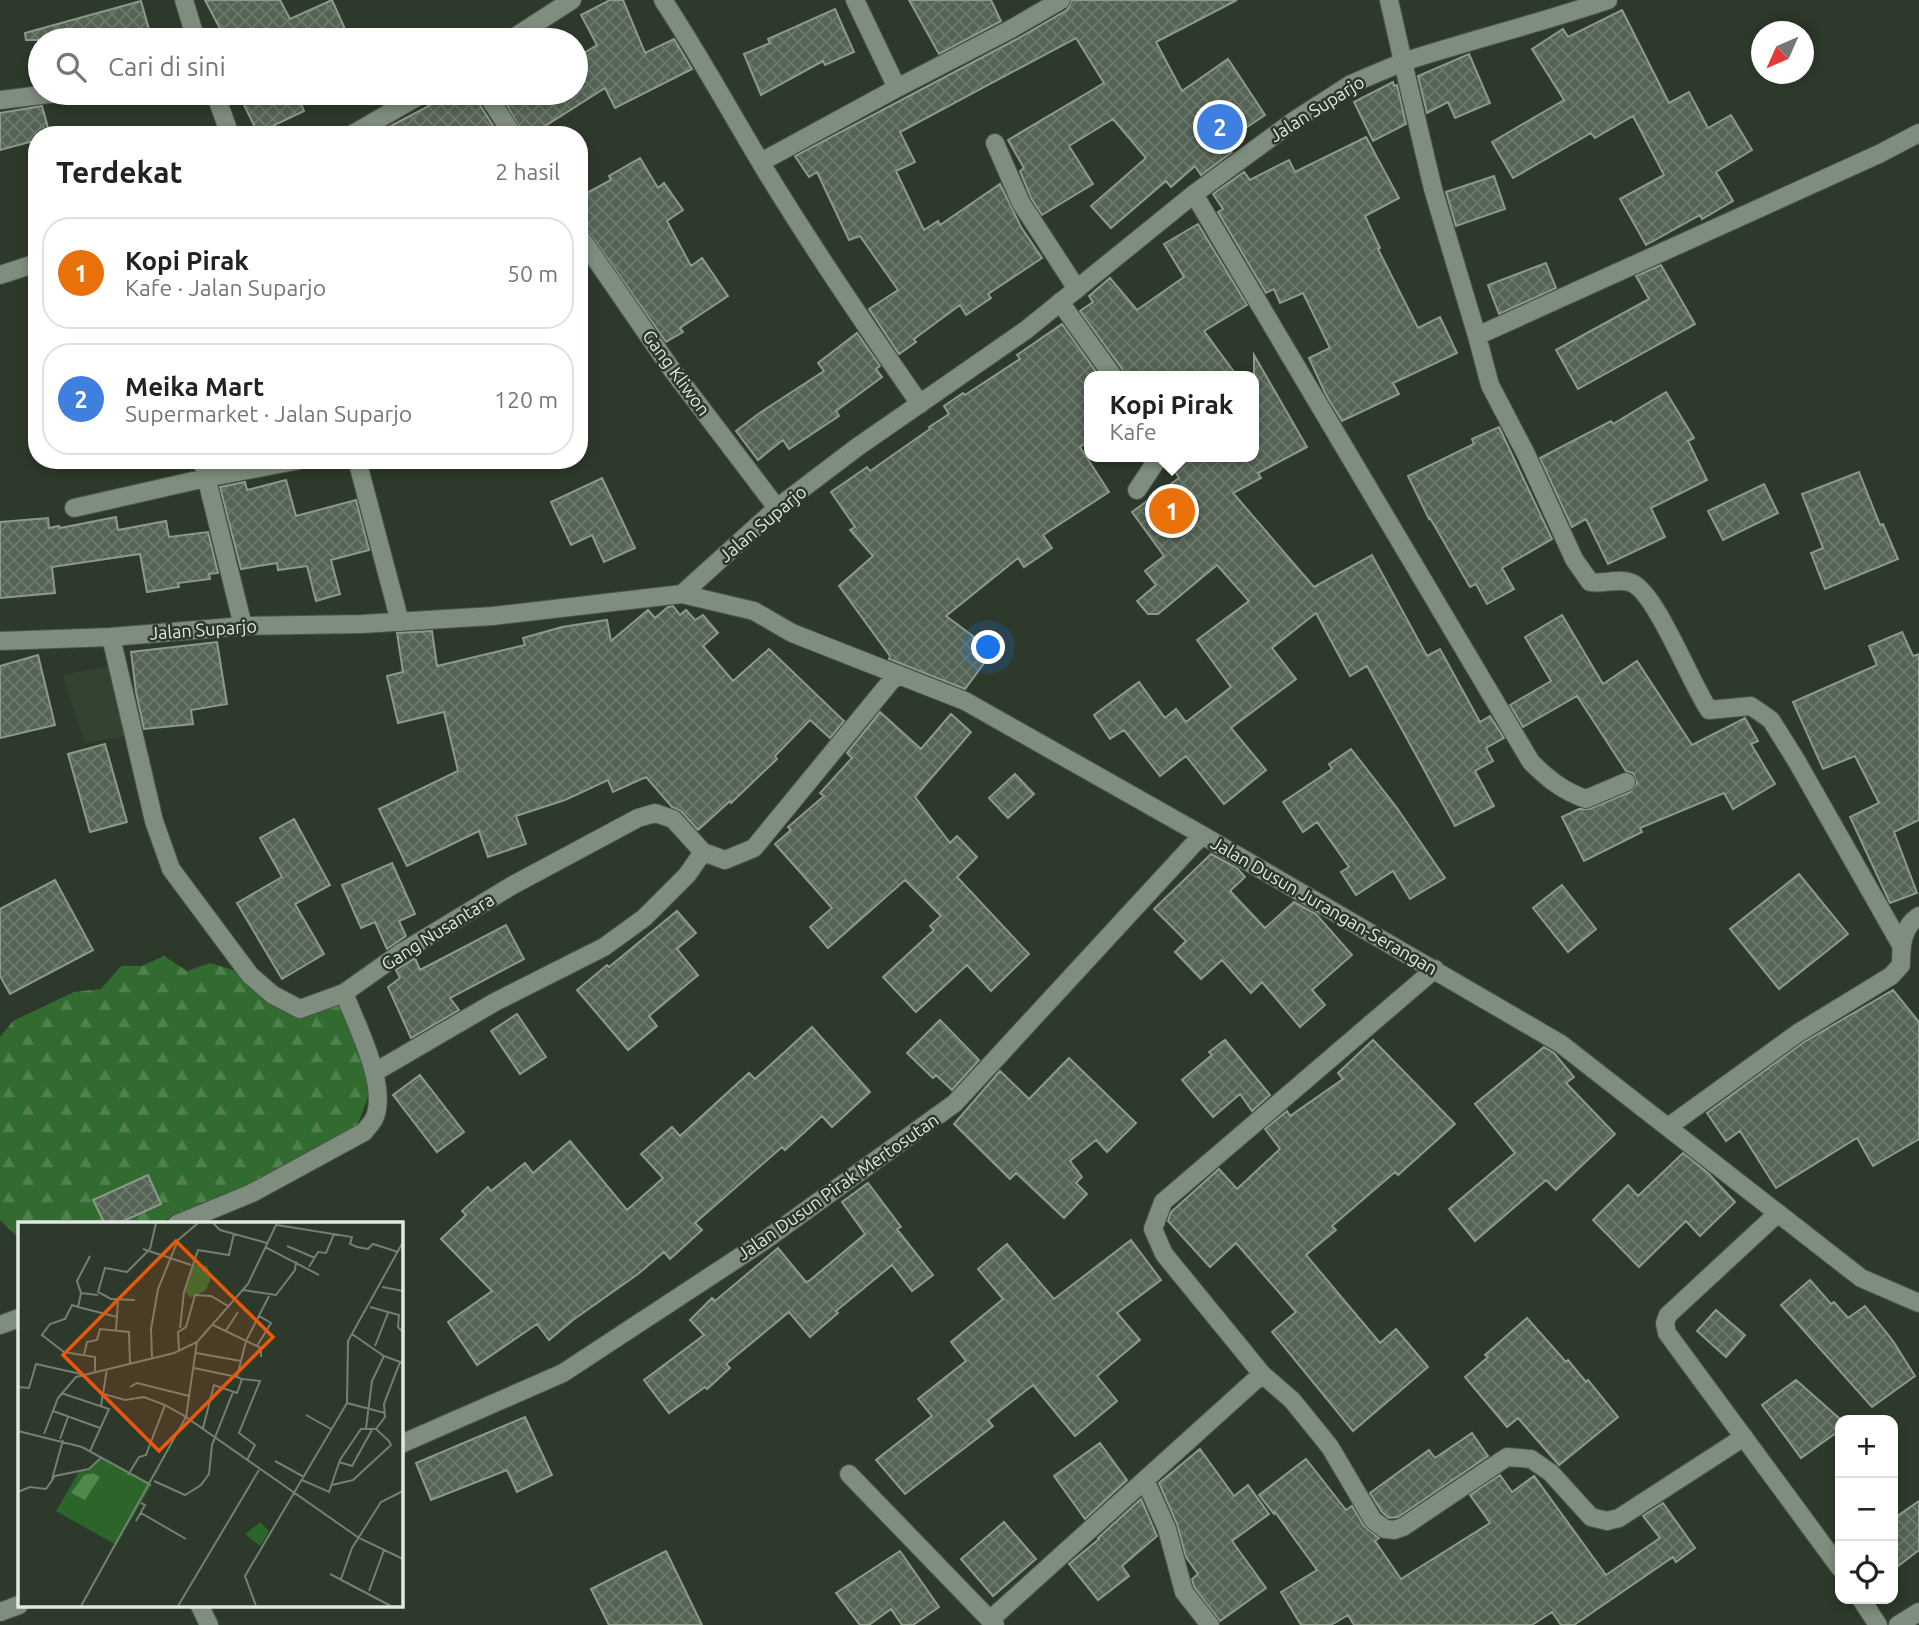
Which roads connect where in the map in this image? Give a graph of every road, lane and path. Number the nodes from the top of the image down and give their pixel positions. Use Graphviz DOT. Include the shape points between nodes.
graph roads {
  1 [pos="184,0"];
  2 [pos="572,0"];
  3 [pos="663,0"];
  4 [pos="855,0"];
  5 [pos="1061,0"];
  6 [pos="1389,0"];
  7 [pos="1608,0"];
  8 [pos="192,28"];
  9 [pos="529,28"];
  10 [pos="1403,62"];
  11 [pos="897,88"];
  12 [pos="28,97"];
  13 [pos="0,100"];
  14 [pos="219,105"];
  15 [pos="403,105"];
  16 [pos="494,105"];
  17 [pos="227,126"];
  18 [pos="367,126"];
  19 [pos="507,126"];
  20 [pos="1919,133"];
  21 [pos="995,142"];
  22 [pos="761,162"];
  23 [pos="1194,194"];
  24 [pos="588,248"];
  25 [pos="28,266"];
  26 [pos="0,275"];
  27 [pos="1077,289"];
  28 [pos="1060,302"];
  29 [pos="1477,336"];
  30 [pos="1108,371"];
  31 [pos="920,404"];
  32 [pos="1156,462"];
  33 [pos="204,469"];
  34 [pos="359,469"];
  35 [pos="1137,490"];
  36 [pos="74,508"];
  37 [pos="778,508"];
  38 [pos="681,594"];
  39 [pos="400,622"];
  40 [pos="243,626"];
  41 [pos="111,637"];
  42 [pos="0,641"];
  43 [pos="896,676"];
  44 [pos="1626,782"];
  45 [pos="1202,835"];
  46 [pos="703,852"];
  47 [pos="1919,916"];
  48 [pos="1901,945"];
  49 [pos="1434,969"];
  50 [pos="344,993"];
  51 [pos="375,1072"];
  52 [pos="1668,1127"];
  53 [pos="1778,1213"];
  54 [pos="182,1222"];
  55 [pos="1919,1303"];
  56 [pos="18,1318"];
  57 [pos="0,1325"];
  58 [pos="1262,1374"];
  59 [pos="1744,1437"];
  60 [pos="402,1444"];
  61 [pos="849,1474"];
  62 [pos="1145,1480"];
  63 [pos="1835,1561"];
  64 [pos="1864,1604"];
  65 [pos="18,1605"];
  66 [pos="201,1608"];
  67 [pos="0,1612"];
  68 [pos="1919,1612"];
  69 [pos="993,1622"];
  70 [pos="209,1625"];
  71 [pos="1210,1625"];
  72 [pos="1878,1625"];
  73 [pos="1898,1625"];
  1 -- 8 [label="street"];
  2 -- 9 [label="street"];
  3 -- 22 [label="street"];
  4 -- 11 [label="street"];
  5 -- 11 [label="street"];
  6 -- 10 [label="street"];
  7 -- 10 [label="street, Jalan Suparjo"];
  10 -- 23 [label="street, Jalan Suparjo" via="1351,84"];
  10 -- 29 [label="street" via="1433,189"];
  11 -- 22 [label="street"];
  12 -- 13 [label="street"];
  14 -- 17 [label="street"];
  15 -- 18 [label="street"];
  16 -- 19 [label="street"];
  20 -- 29 [label="street"];
  21 -- 27 [label="street" via="1021,203"];
  22 -- 31 [label="street" via="846,298"];
  23 -- 27 [label="street, Jalan Suparjo"];
  23 -- 44 [label="street" via="1531,762 1550,782 1586,799"];
  24 -- 37 [label="street, Gang Kliwon" via="670,367"];
  25 -- 26 [label="street"];
  27 -- 28 [label="street, Jalan Suparjo"];
  28 -- 30 [label="street"];
  28 -- 31 [label="street, Jalan Suparjo"];
  29 -- 48 [label="street" via="1490,386 1574,559 1590,582 1613,580 1641,588 1709,710 1751,706 1771,720"];
  31 -- 37 [label="street, Jalan Suparjo"];
  32 -- 35 [label="street"];
  33 -- 36 [label="street"];
  33 -- 40 [label="street"];
  34 -- 39 [label="street"];
  37 -- 38 [label="street, Jalan Suparjo"];
  38 -- 39 [label="street, Jalan Suparjo" via="493,617"];
  38 -- 43 [label="street, Jalan Dusun Jurangan-Serangan" via="754,611 792,633"];
  39 -- 40 [label="street, Jalan Suparjo"];
  40 -- 41 [label="street, Jalan Suparjo"];
  41 -- 42 [label="street, Jalan Suparjo"];
  41 -- 50 [label="street, Gang Nusantara" via="154,821 171,869 250,975 273,995 300,1009"];
  43 -- 45 [label="street, Jalan Dusun Jurangan-Serangan" via="965,701"];
  43 -- 46 [label="street" via="754,848 725,860"];
  45 -- 49 [label="street, Jalan Dusun Jurangan-Serangan"];
  45 -- 60 [label="street, Jalan Dusun Pirak Mertosutan" via="955,1103 764,1241 563,1373"];
  46 -- 50 [label="street, Gang Nusantara" via="673,819 655,813 638,818 513,885"];
  46 -- 51 [label="street" via="644,918 604,947 495,1002"];
  47 -- 48 [label="street"];
  48 -- 52 [label="street" via="1901,965 1891,976 1798,1033"];
  49 -- 52 [label="street, Jalan Dusun Jurangan-Serangan" via="1561,1044"];
  49 -- 58 [label="street" via="1163,1202 1153,1229 1164,1254"];
  50 -- 51 [label="street"];
  51 -- 54 [label="street" via="377,1103 364,1132 252,1193"];
  52 -- 53 [label="street, Jalan Dusun Jurangan-Serangan"];
  53 -- 55 [label="street, Jalan Dusun Jurangan-Serangan" via="1861,1278"];
  53 -- 59 [label="street" via="1668,1315 1665,1323 1667,1333"];
  56 -- 57 [label="street"];
  58 -- 59 [label="street" via="1292,1401 1330,1447 1373,1520 1385,1529 1403,1527 1507,1457 1531,1459 1551,1473 1591,1517 1608,1521"];
  58 -- 62 [label="street"];
  59 -- 63 [label="street"];
  61 -- 69 [label="street"];
  62 -- 69 [label="street"];
  62 -- 71 [label="street" via="1167,1529 1180,1583"];
  64 -- 72 [label="street"];
  65 -- 67 [label="street"];
  66 -- 70 [label="street"];
  68 -- 73 [label="street"];
}
